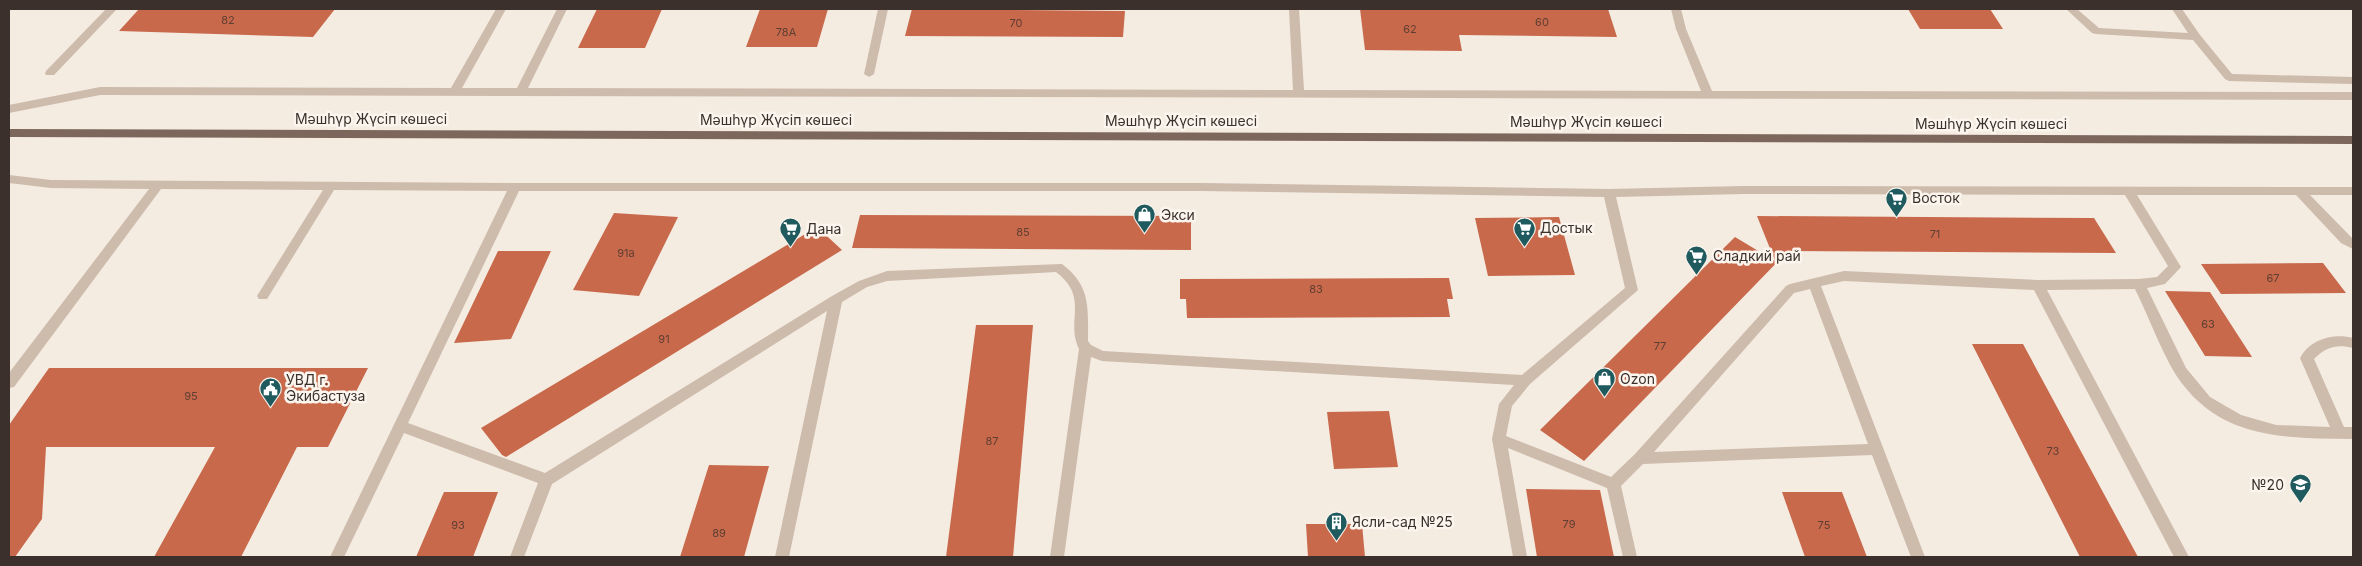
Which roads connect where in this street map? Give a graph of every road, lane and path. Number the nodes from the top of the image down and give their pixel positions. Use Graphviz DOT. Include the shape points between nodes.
graph roads {
  1 [pos="112,9"];
  2 [pos="500,9"];
  3 [pos="562,9"];
  4 [pos="883,9"];
  5 [pos="1294,9"];
  6 [pos="1676,9"];
  7 [pos="2071,9"];
  8 [pos="2177,9"];
  9 [pos="2196,37"];
  10 [pos="50,73"];
  11 [pos="869,74"];
  12 [pos="2353,81"];
  13 [pos="454,92"];
  14 [pos="521,92"];
  15 [pos="1299,94"];
  16 [pos="1708,95"];
  17 [pos="2353,96"];
  18 [pos="9,109"];
  19 [pos="9,133"];
  20 [pos="2353,140"];
  21 [pos="9,179"];
  22 [pos="158,184"];
  23 [pos="331,186"];
  24 [pos="515,187"];
  25 [pos="2299,191"];
  26 [pos="2353,191"];
  27 [pos="2129,192"];
  28 [pos="1609,193"];
  29 [pos="2353,245"];
  30 [pos="1814,284"];
  31 [pos="2139,284"];
  32 [pos="2038,285"];
  33 [pos="263,296"];
  34 [pos="836,299"];
  35 [pos="2353,343"];
  36 [pos="1086,349"];
  37 [pos="1526,380"];
  38 [pos="9,383"];
  39 [pos="400,426"];
  40 [pos="2347,433"];
  41 [pos="1499,439"];
  42 [pos="1877,448"];
  43 [pos="1640,458"];
  44 [pos="546,480"];
  45 [pos="1613,484"];
  46 [pos="337,557"];
  47 [pos="517,557"];
  48 [pos="782,557"];
  49 [pos="1057,557"];
  50 [pos="1520,557"];
  51 [pos="1630,557"];
  52 [pos="1918,557"];
  53 [pos="2182,557"];
  1 -- 10 [label="street"];
  2 -- 13 [label="street"];
  3 -- 14 [label="street"];
  4 -- 11 [label="street"];
  5 -- 15 [label="street"];
  6 -- 16 [label="street"];
  7 -- 9 [label="street" via="2096,31"];
  8 -- 9 [label="street"];
  9 -- 12 [label="street" via="2228,77"];
  13 -- 14 [label="street"];
  13 -- 18 [label="street" via="100,91"];
  14 -- 15 [label="street"];
  15 -- 16 [label="street"];
  16 -- 17 [label="street"];
  19 -- 20 [label="main road, Мәшһүр Жүсіп көшесі"];
  21 -- 22 [label="street" via="51,184"];
  22 -- 23 [label="street"];
  22 -- 38 [label="street"];
  23 -- 24 [label="street"];
  23 -- 33 [label="street"];
  24 -- 28 [label="street" via="1202,187"];
  24 -- 39 [label="street"];
  25 -- 26 [label="street"];
  25 -- 27 [label="street"];
  25 -- 29 [label="street"];
  27 -- 28 [label="street" via="1743,190"];
  27 -- 31 [label="street" via="2175,267 2161,281"];
  28 -- 37 [label="street" via="1632,290"];
  30 -- 32 [label="street" via="1844,276"];
  30 -- 42 [label="street"];
  30 -- 43 [label="street" via="1790,290"];
  31 -- 32 [label="street"];
  31 -- 40 [label="street" via="2181,371 2205,402 2237,420 2276,431"];
  32 -- 53 [label="street"];
  34 -- 36 [label="street" via="863,284 887,276 1058,268 1070,275 1080,289 1082,341"];
  34 -- 44 [label="street"];
  34 -- 48 [label="street"];
  35 -- 40 [label="street" via="2334,342 2318,346 2307,358"];
  36 -- 37 [label="street" via="1102,356"];
  36 -- 49 [label="street"];
  37 -- 41 [label="street" via="1506,404"];
  39 -- 44 [label="street"];
  39 -- 46 [label="street"];
  41 -- 45 [label="street"];
  41 -- 50 [label="street"];
  42 -- 43 [label="street"];
  42 -- 52 [label="street"];
  43 -- 45 [label="street"];
  44 -- 47 [label="street"];
  45 -- 51 [label="street"];
}
